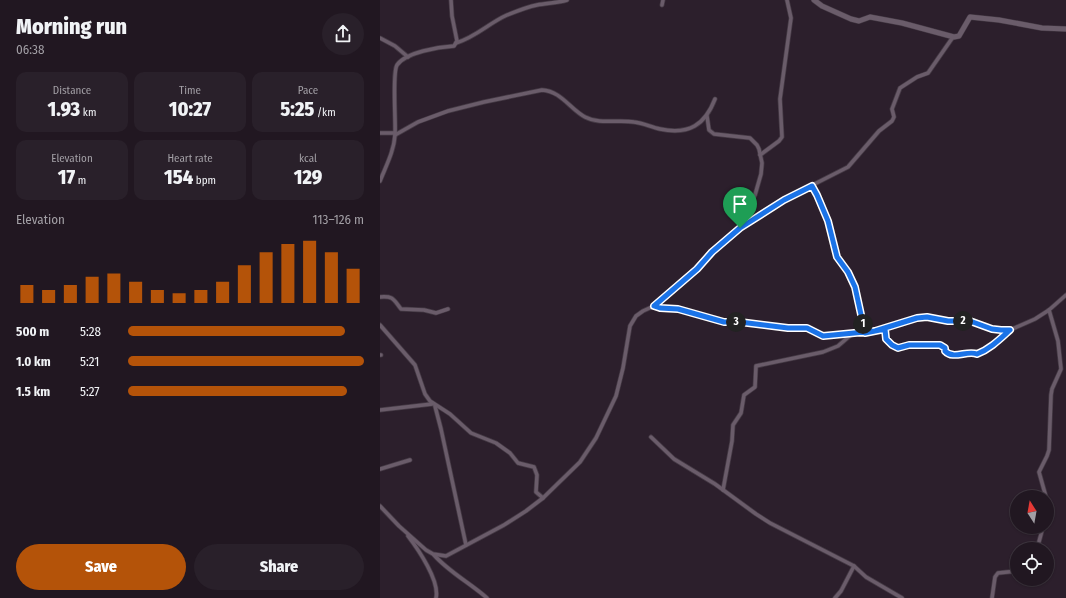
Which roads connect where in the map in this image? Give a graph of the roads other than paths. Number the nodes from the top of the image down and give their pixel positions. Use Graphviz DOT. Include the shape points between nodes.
graph roads {
  1 [pos="451,0"];
  2 [pos="567,0"];
  3 [pos="663,0"];
  4 [pos="787,0"];
  5 [pos="814,0"];
  6 [pos="662,5"];
  7 [pos="1066,29"];
  8 [pos="953,37"];
  9 [pos="380,38"];
  10 [pos="456,43"];
  11 [pos="408,57"];
  12 [pos="715,98"];
  13 [pos="707,116"];
  14 [pos="380,133"];
  15 [pos="395,134"];
  16 [pos="760,155"];
  17 [pos="380,181"];
  18 [pos="812,186"];
  19 [pos="740,228"];
  20 [pos="1066,295"];
  21 [pos="380,297"];
  22 [pos="654,306"];
  23 [pos="448,309"];
  24 [pos="1049,310"];
  25 [pos="380,325"];
  26 [pos="885,329"];
  27 [pos="1010,330"];
  28 [pos="865,333"];
  29 [pos="852,334"];
  30 [pos="434,405"];
  31 [pos="380,410"];
  32 [pos="651,437"];
  33 [pos="410,460"];
  34 [pos="380,469"];
  35 [pos="723,490"];
  36 [pos="1044,490"];
  37 [pos="543,498"];
  38 [pos="380,506"];
  39 [pos="402,529"];
  40 [pos="466,545"];
  41 [pos="433,554"];
  42 [pos="854,566"];
  43 [pos="1010,572"];
  44 [pos="436,598"];
  45 [pos="487,598"];
  46 [pos="835,598"];
  47 [pos="902,598"];
  48 [pos="992,598"];
  1 -- 10 [label="street"];
  2 -- 10 [label="street" via="518,11 500,18 472,37"];
  3 -- 6 [label="street"];
  4 -- 16 [label="street" via="791,18 780,99 782,137"];
  5 -- 8 [label="street" via="851,19 870,17"];
  7 -- 8 [label="street" via="970,17 959,36"];
  8 -- 18 [label="street" via="928,73 900,88 892,109 892,121 879,130 846,169"];
  9 -- 11 [label="street"];
  10 -- 11 [label="street" via="454,46 425,50"];
  11 -- 15 [label="street" via="398,64 395,71"];
  12 -- 13 [label="street"];
  13 -- 15 [label="street" via="694,128 680,131 634,122 594,120 586,118 556,94 542,90 448,111"];
  13 -- 16 [label="street" via="711,132 716,135 752,138"];
  14 -- 15 [label="street"];
  15 -- 17 [label="street" via="392,152"];
  16 -- 19 [label="street" via="761,174 755,195"];
  18 -- 19 [label="street" via="784,200"];
  18 -- 28 [label="street" via="828,221 837,257 855,287"];
  19 -- 22 [label="street"];
  20 -- 24 [label="street"];
  21 -- 23 [label="street" via="394,299 401,309 436,313"];
  22 -- 29 [label="street" via="678,309 724,322 807,328 823,336"];
  22 -- 37 [label="street" via="636,316 630,326 616,396 596,438 580,462"];
  24 -- 27 [label="street" via="1030,322"];
  24 -- 36 [label="street" via="1058,341 1061,368 1052,389 1049,450 1039,472"];
  25 -- 30 [label="street" via="415,365 425,394"];
  26 -- 27 [label="street" via="927,317 948,321 970,321 992,329"];
  26 -- 27 [label="street" via="886,339 895,347 940,345 948,354 957,355 981,353"];
  26 -- 28 [label="street"];
  28 -- 29 [label="street"];
  29 -- 35 [label="street" via="838,346 827,350 756,366 755,387 744,395 741,412 733,425"];
  30 -- 31 [label="street"];
  30 -- 37 [label="street" via="450,414 471,433 491,440 507,451 518,463 534,467 537,475 536,492"];
  30 -- 40 [label="street"];
  32 -- 35 [label="street" via="674,459"];
  33 -- 34 [label="street"];
  35 -- 42 [label="street" via="770,523"];
  37 -- 40 [label="street" via="517,517"];
  38 -- 39 [label="street"];
  39 -- 41 [label="street"];
  39 -- 44 [label="street" via="421,556 435,583"];
  40 -- 41 [label="street" via="446,556"];
  41 -- 45 [label="street"];
  42 -- 46 [label="street"];
  42 -- 47 [label="street" via="866,577"];
  43 -- 48 [label="street" via="998,573 995,577"];
}
